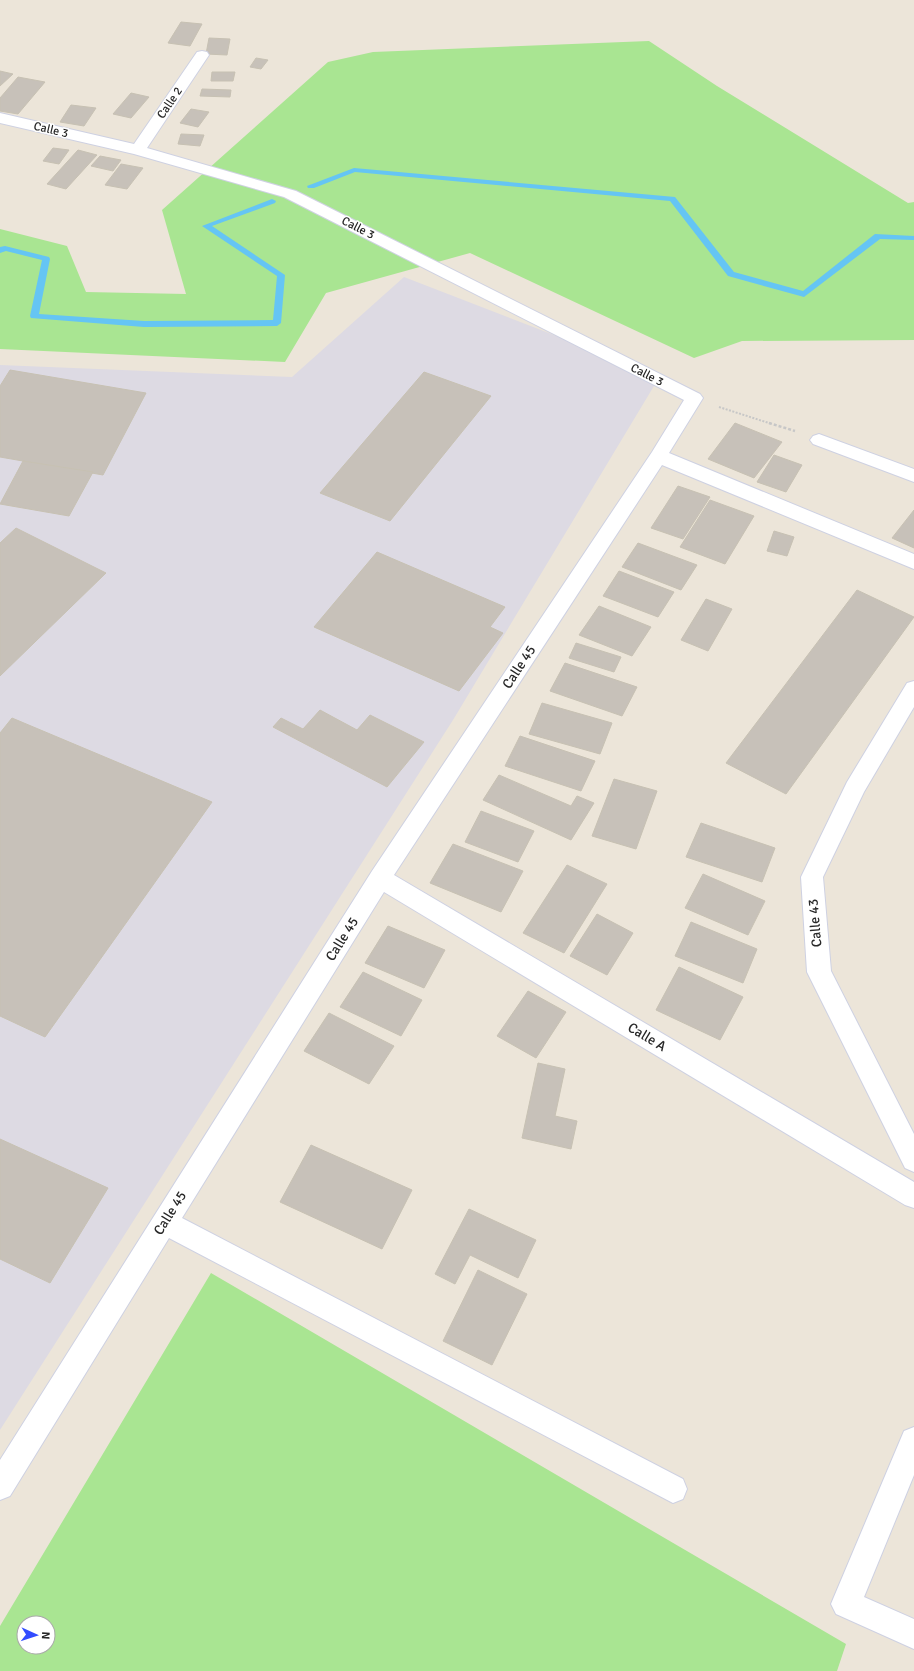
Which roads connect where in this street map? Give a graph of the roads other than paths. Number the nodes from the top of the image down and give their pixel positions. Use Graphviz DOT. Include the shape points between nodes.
graph roads {
  1 [pos="202,55"];
  2 [pos="0,118"];
  3 [pos="138,150"];
  4 [pos="694,398"];
  5 [pos="819,440"];
  6 [pos="658,456"];
  7 [pos="914,474"];
  8 [pos="914,562"];
  9 [pos="914,689"];
  10 [pos="380,878"];
  11 [pos="914,1160"];
  12 [pos="914,1196"];
  13 [pos="164,1222"];
  14 [pos="914,1441"];
  15 [pos="0,1486"];
  16 [pos="673,1489"];
  17 [pos="914,1634"];
  1 -- 3 [label="street, Calle 2"];
  2 -- 3 [label="street, Calle 3"];
  3 -- 4 [label="street, Calle 3" via="290,194"];
  4 -- 6 [label="street, Calle 45"];
  5 -- 7 [label="street"];
  6 -- 8 [label="street"];
  6 -- 10 [label="street, Calle 45"];
  9 -- 11 [label="street, Calle 43" via="855,788 812,877 819,972"];
  10 -- 12 [label="street, Calle A"];
  10 -- 13 [label="street, Calle 45"];
  13 -- 15 [label="street, Calle 45"];
  13 -- 16 [label="street"];
  14 -- 17 [label="street" via="846,1604"];
}
